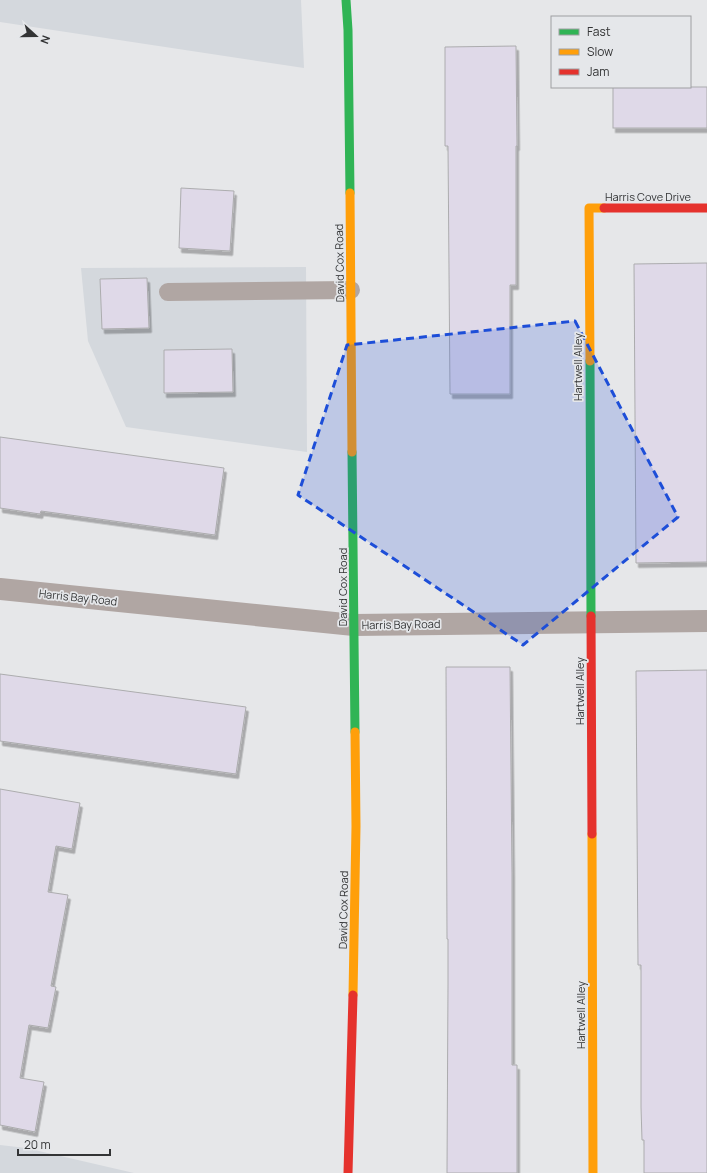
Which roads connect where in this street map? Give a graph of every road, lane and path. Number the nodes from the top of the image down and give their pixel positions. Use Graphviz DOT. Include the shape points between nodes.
graph roads {
  1 [pos="346,0"];
  2 [pos="589,208"];
  3 [pos="707,208"];
  4 [pos="351,290"];
  5 [pos="168,292"];
  6 [pos="0,589"];
  7 [pos="707,621"];
  8 [pos="590,622"];
  9 [pos="354,625"];
  10 [pos="348,1173"];
  11 [pos="593,1173"];
  1 -- 4 [label="main road, David Cox Road"];
  2 -- 3 [label="main road, Harris Cove Drive"];
  2 -- 8 [label="main road, Hartwell Alley"];
  4 -- 5 [label="lane"];
  4 -- 9 [label="main road, David Cox Road"];
  6 -- 9 [label="street, Harris Bay Road"];
  7 -- 8 [label="street, Harris Bay Road"];
  8 -- 9 [label="street, Harris Bay Road"];
  8 -- 11 [label="main road, Hartwell Alley"];
  9 -- 10 [label="main road, David Cox Road" via="356,826"];
}
